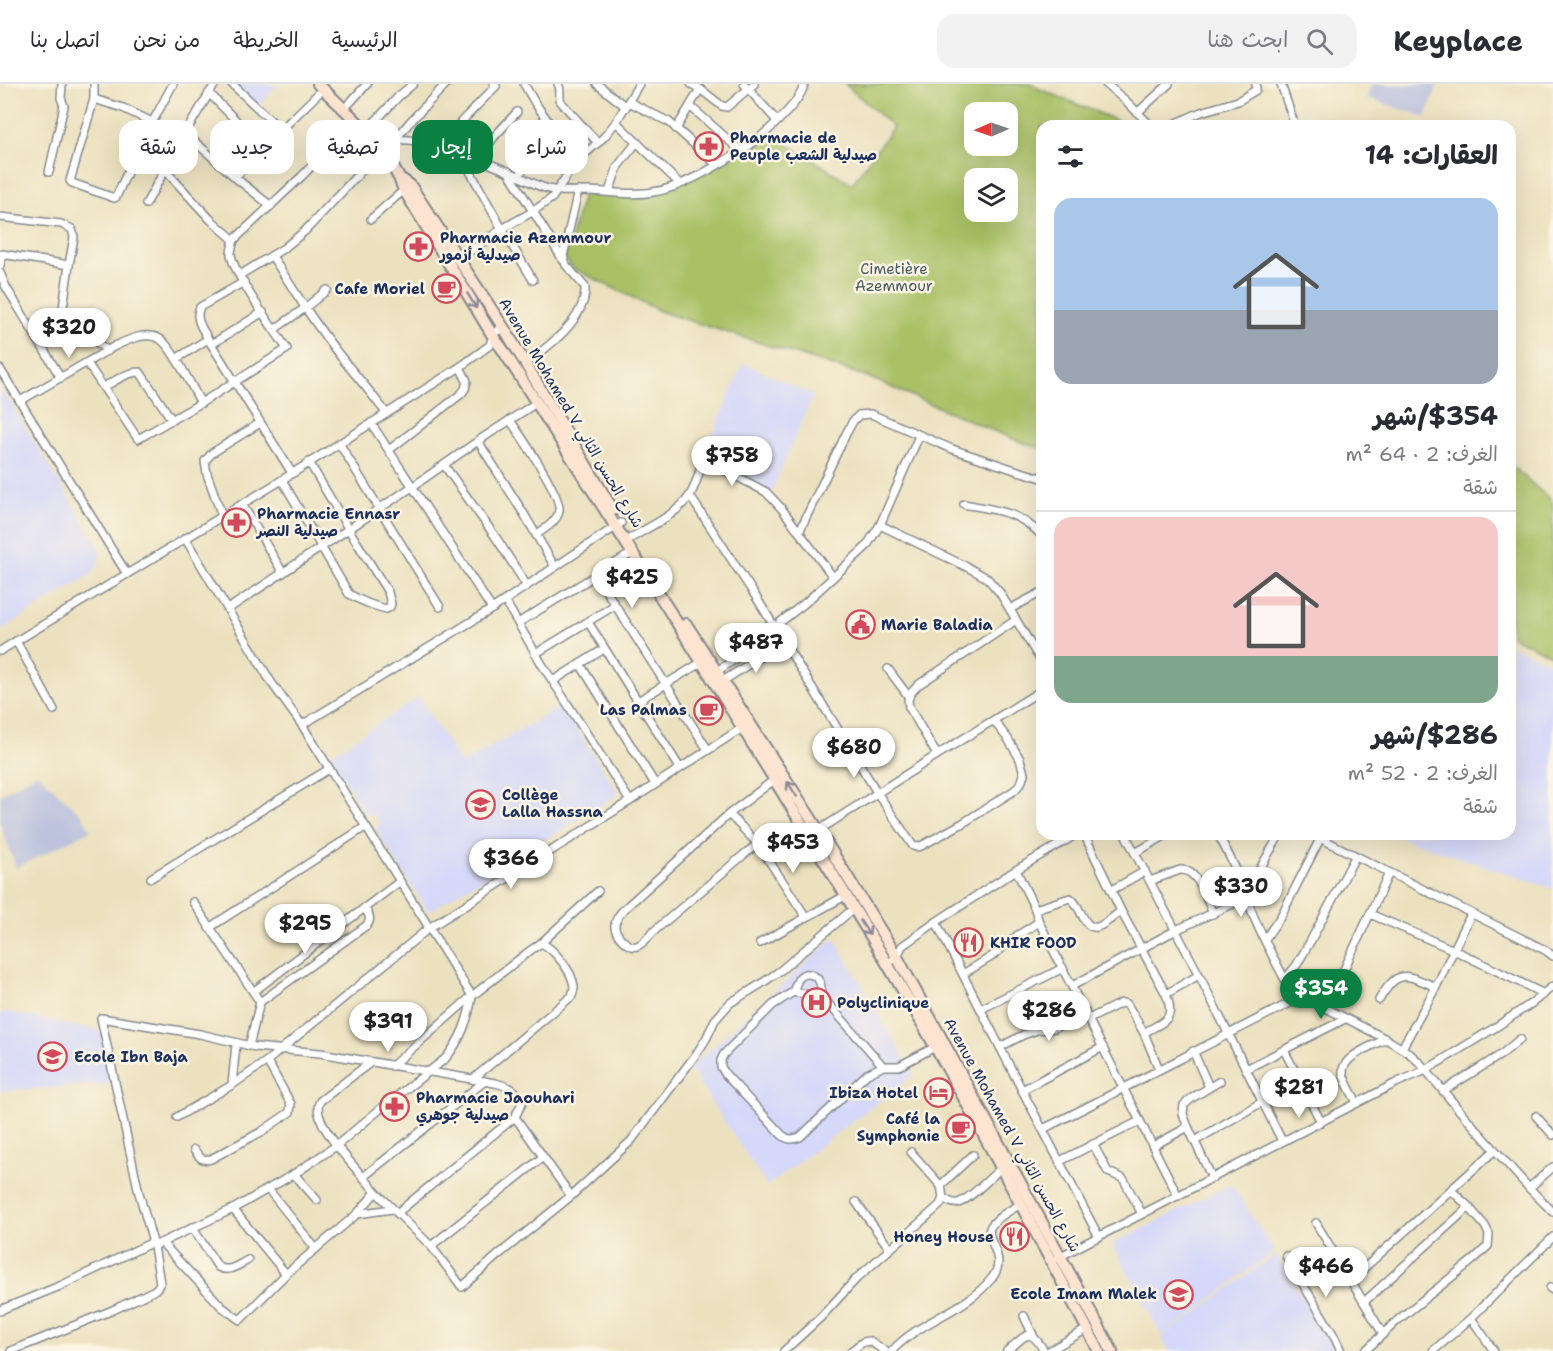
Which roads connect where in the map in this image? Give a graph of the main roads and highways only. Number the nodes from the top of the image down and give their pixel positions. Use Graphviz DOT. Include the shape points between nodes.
graph roads {
  1 [pos="320,87"];
  2 [pos="499,339"];
  3 [pos="619,525"];
  4 [pos="628,540"];
  5 [pos="713,673"];
  6 [pos="719,684"];
  7 [pos="940,1049"];
  8 [pos="1056,1258"];
  9 [pos="1099,1351"];
  10 [pos="1112,1351"];
  1 -- 2 [label="main road, Avenue Mohamed V شارع الحسن الثاني" via="379,146"];
  2 -- 3 [label="main road, Avenue Mohamed V شارع الحسن الثاني" via="536,403"];
  2 -- 3 [label="main road, Avenue Mohamed V شارع الحسن الثاني" via="525,364"];
  3 -- 4 [label="main road, Avenue Mohamed V شارع الحسن الثاني"];
  4 -- 5 [label="main road, Avenue Mohamed V شارع الحسن الثاني"];
  4 -- 5 [label="main road, Avenue Mohamed V شارع الحسن الثاني" via="632,554"];
  5 -- 6 [label="main road, Avenue Mohamed V شارع الحسن الثاني"];
  6 -- 7 [label="main road, Avenue Mohamed V شارع الحسن الثاني, one-way" via="742,728"];
  7 -- 6 [label="main road, Avenue Mohamed V شارع الحسن الثاني, one-way" via="897,950"];
  7 -- 8 [label="main road, Avenue Mohamed V شارع الحسن الثاني"];
  7 -- 8 [label="main road, Avenue Mohamed V شارع الحسن الثاني" via="1001,1168"];
  8 -- 9 [label="main road, Avenue Mohamed V شارع الحسن الثاني"];
  8 -- 10 [label="main road, Avenue Mohamed V شارع الحسن الثاني"];
}
